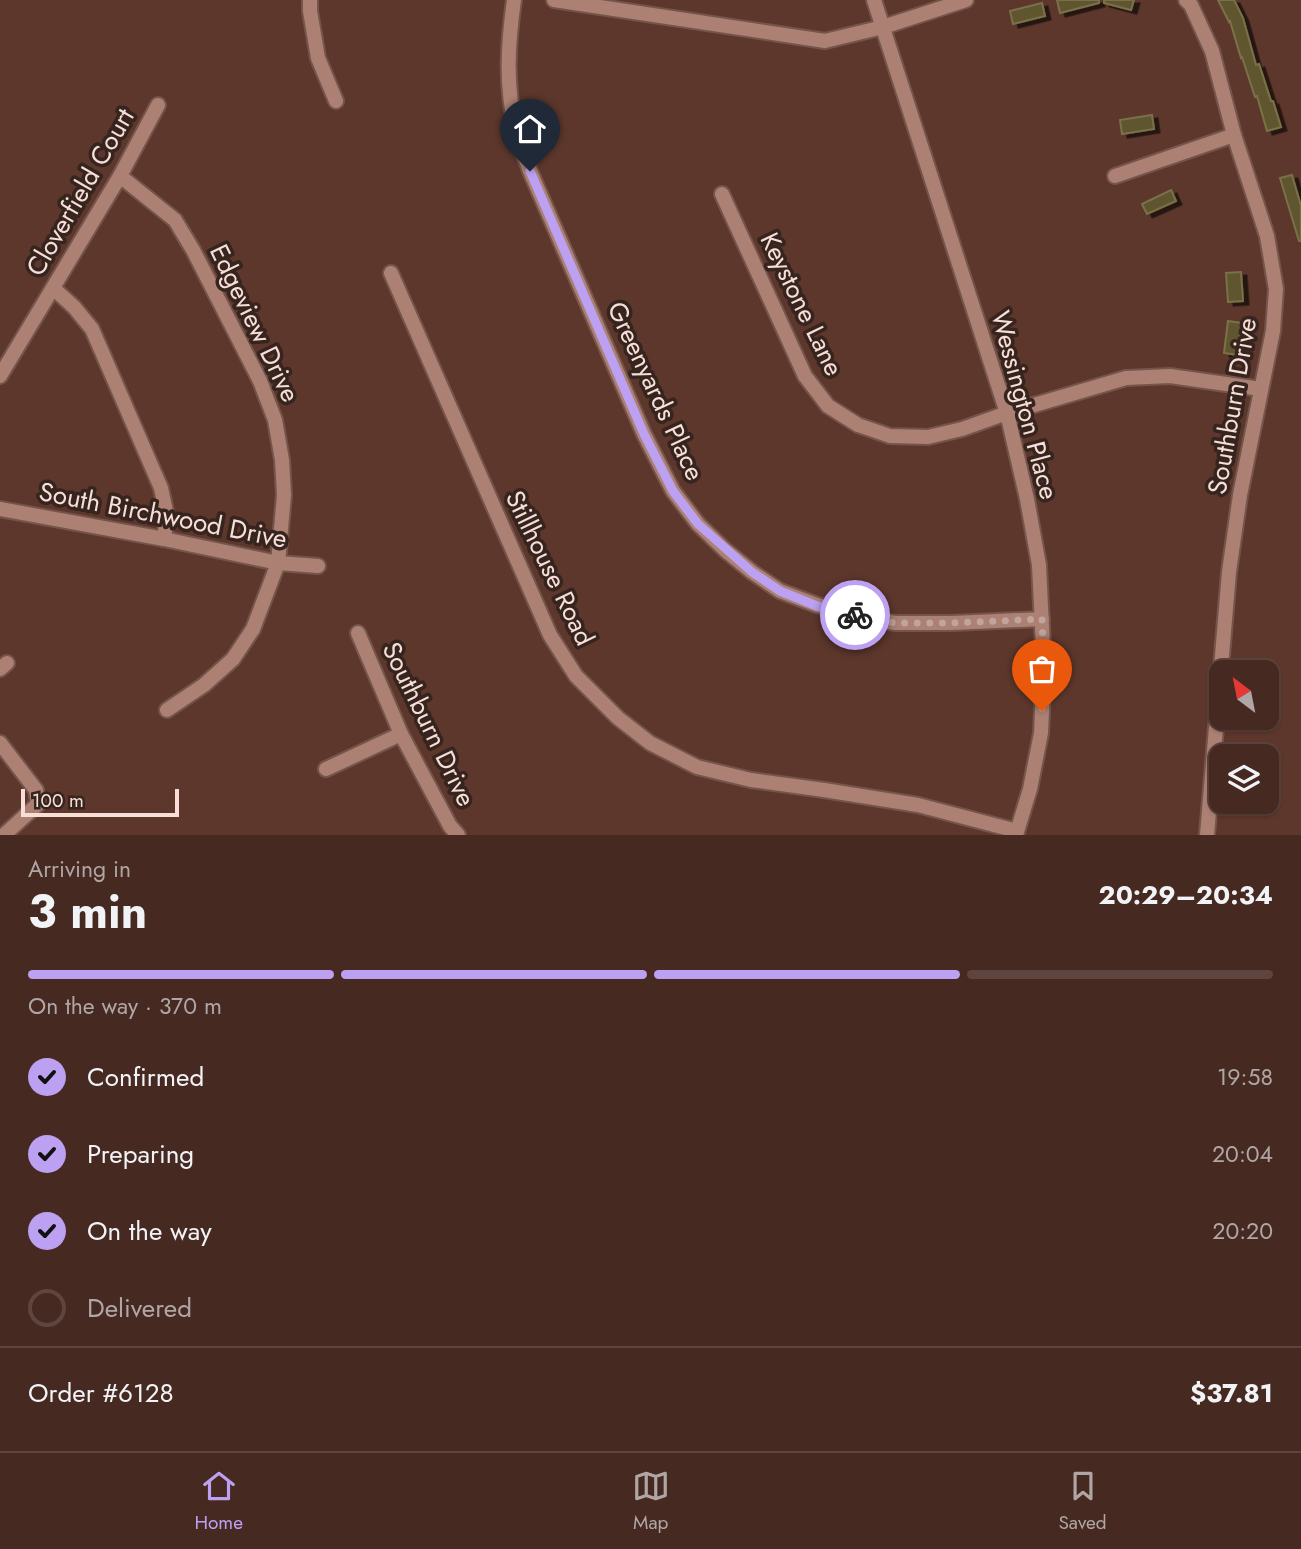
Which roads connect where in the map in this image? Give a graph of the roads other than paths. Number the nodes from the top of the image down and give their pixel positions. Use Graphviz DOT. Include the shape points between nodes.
graph roads {
  1 [pos="310,0"];
  2 [pos="514,0"];
  3 [pos="554,0"];
  4 [pos="874,0"];
  5 [pos="966,0"];
  6 [pos="1186,0"];
  7 [pos="883,27"];
  8 [pos="336,101"];
  9 [pos="159,105"];
  10 [pos="1234,135"];
  11 [pos="120,176"];
  12 [pos="1115,176"];
  13 [pos="722,194"];
  14 [pos="391,272"];
  15 [pos="53,288"];
  16 [pos="0,376"];
  17 [pos="1261,388"];
  18 [pos="1007,413"];
  19 [pos="0,509"];
  20 [pos="164,539"];
  21 [pos="278,563"];
  22 [pos="318,566"];
  23 [pos="1042,619"];
  24 [pos="358,632"];
  25 [pos="167,710"];
  26 [pos="401,734"];
  27 [pos="0,743"];
  28 [pos="326,769"];
  29 [pos="1016,833"];
  30 [pos="4,835"];
  31 [pos="458,835"];
  32 [pos="1207,835"];
  1 -- 8 [label="street" via="318,58"];
  2 -- 23 [label="street, Greenyards Place" via="509,88 516,130 530,171 644,434 673,491 698,524 752,572 780,591 817,606 895,623"];
  3 -- 7 [label="street" via="825,41"];
  4 -- 7 [label="street, Wessington Place"];
  5 -- 7 [label="street"];
  6 -- 10 [label="street, Southburn Drive" via="1212,51"];
  7 -- 18 [label="street, Wessington Place"];
  9 -- 11 [label="street, Cloverfield Court"];
  10 -- 12 [label="street"];
  10 -- 17 [label="street, Southburn Drive" via="1267,236 1276,289"];
  11 -- 15 [label="street, Cloverfield Court"];
  11 -- 21 [label="street, Edgeview Drive" via="175,220 260,381 275,420 282,460"];
  13 -- 18 [label="street, Keystone Lane" via="805,376 828,406 858,425 890,436 928,437"];
  14 -- 29 [label="street, Stillhouse Road" via="550,635 576,677 618,718 650,743 697,766 751,780 918,806"];
  15 -- 16 [label="street, Cloverfield Court"];
  15 -- 20 [label="street" via="92,329 161,488 167,516"];
  17 -- 18 [label="street, Keystone Lane" via="1170,376 1126,378"];
  17 -- 32 [label="street, Southburn Drive" via="1229,572"];
  18 -- 23 [label="street, Wessington Place" via="1037,552"];
  19 -- 20 [label="street, South Birchwood Drive"];
  20 -- 21 [label="street, South Birchwood Drive"];
  21 -- 22 [label="street, South Birchwood Drive"];
  21 -- 25 [label="street, Edgeview Drive" via="253,629 233,659"];
  23 -- 29 [label="street, Wessington Place" via="1041,733"];
  24 -- 26 [label="street, Southburn Drive"];
  26 -- 28 [label="street"];
  26 -- 31 [label="street, Southburn Drive"];
  27 -- 30 [label="street" via="36,790 38,804"];
}
